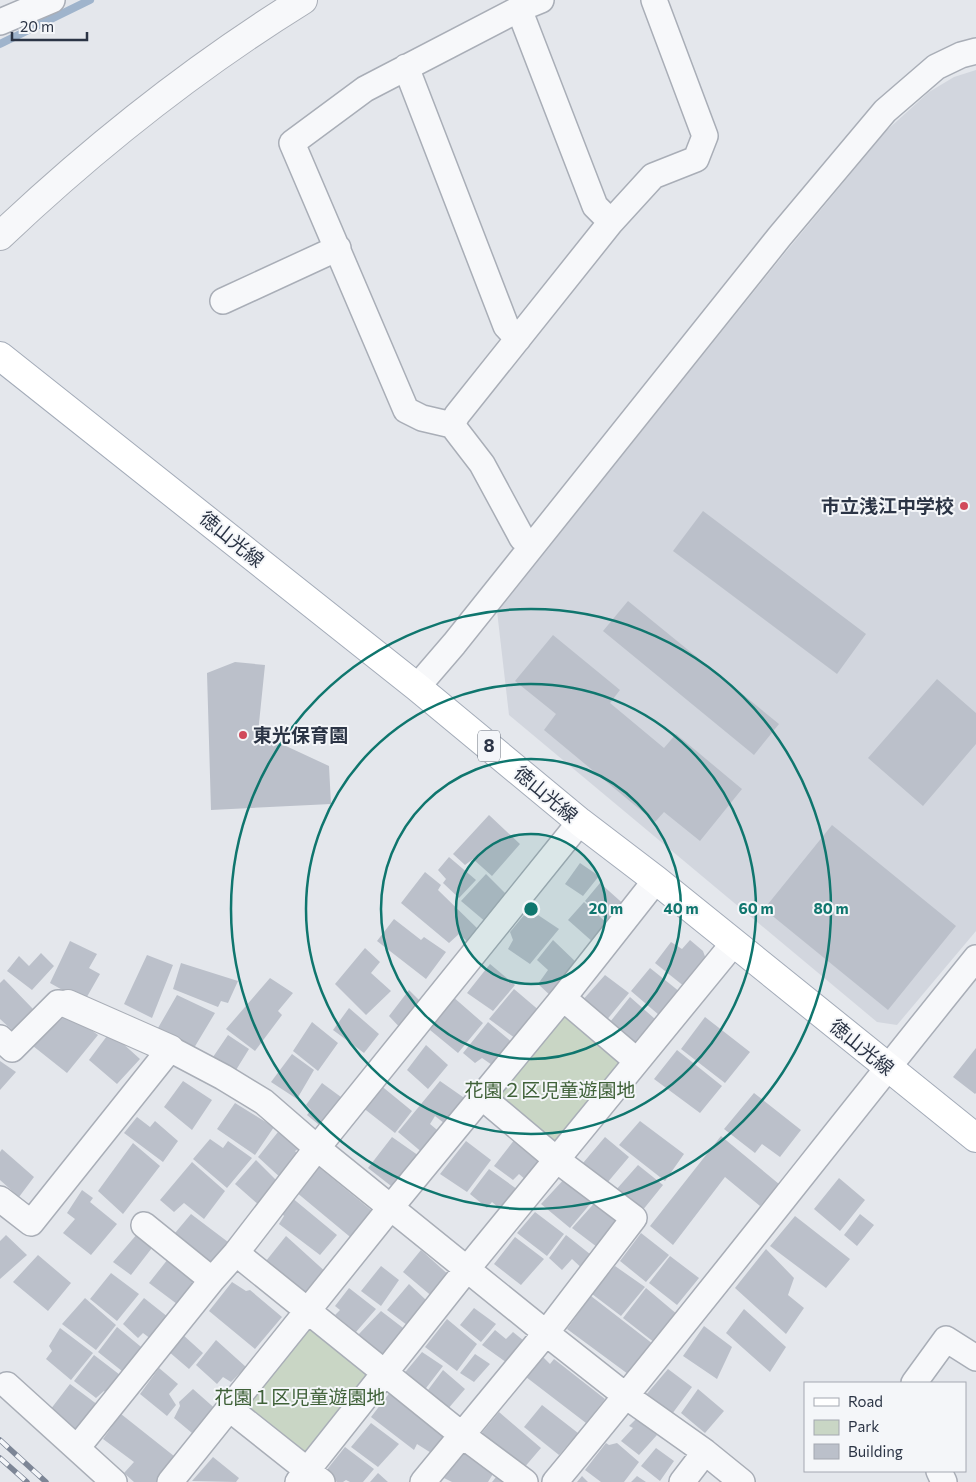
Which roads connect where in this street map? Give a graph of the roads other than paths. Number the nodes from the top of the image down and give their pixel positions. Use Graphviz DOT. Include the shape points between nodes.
graph roads {
  1 [pos="52,0"];
  2 [pos="303,0"];
  3 [pos="654,0"];
  4 [pos="530,4"];
  5 [pos="0,22"];
  6 [pos="976,51"];
  7 [pos="406,67"];
  8 [pos="611,222"];
  9 [pos="0,236"];
  10 [pos="338,248"];
  11 [pos="223,301"];
  12 [pos="518,339"];
  13 [pos="0,356"];
  14 [pos="452,426"];
  15 [pos="532,544"];
  16 [pos="418,687"];
  17 [pos="580,822"];
  18 [pos="656,880"];
  19 [pos="733,944"];
  20 [pos="976,958"];
  21 [pos="563,998"];
  22 [pos="68,1004"];
  23 [pos="0,1038"];
  24 [pos="170,1049"];
  25 [pos="637,1061"];
  26 [pos="887,1067"];
  27 [pos="482,1097"];
  28 [pos="976,1138"];
  29 [pos="317,1148"];
  30 [pos="557,1160"];
  31 [pos="0,1199"];
  32 [pos="391,1207"];
  33 [pos="144,1225"];
  34 [pos="236,1253"];
  35 [pos="467,1269"];
  36 [pos="212,1280"];
  37 [pos="309,1310"];
  38 [pos="546,1333"];
  39 [pos="976,1358"];
  40 [pos="385,1373"];
  41 [pos="915,1382"];
  42 [pos="7,1385"];
  43 [pos="626,1396"];
  44 [pos="230,1408"];
  45 [pos="462,1435"];
  46 [pos="77,1448"];
  47 [pos="706,1452"];
  48 [pos="309,1478"];
  49 [pos="114,1482"];
  50 [pos="170,1482"];
  51 [pos="423,1482"];
  52 [pos="525,1482"];
  53 [pos="555,1482"];
  54 [pos="682,1482"];
  55 [pos="742,1482"];
  1 -- 5 [label="street"];
  2 -- 9 [label="street" via="258,28 120,130"];
  3 -- 8 [label="street" via="705,136 696,159 653,176"];
  4 -- 7 [label="street"];
  4 -- 8 [label="street" via="595,206"];
  6 -- 15 [label="street" via="936,67 885,112 780,236"];
  7 -- 10 [label="street" via="364,89 292,143"];
  7 -- 12 [label="street" via="506,326"];
  8 -- 12 [label="street"];
  10 -- 11 [label="street"];
  10 -- 14 [label="street" via="406,410"];
  12 -- 14 [label="street" via="457,415"];
  13 -- 16 [label="main road, 徳山光線 / 8"];
  14 -- 15 [label="street" via="482,464 522,538"];
  15 -- 16 [label="street"];
  16 -- 17 [label="main road, 徳山光線 / 8"];
  17 -- 18 [label="main road, 徳山光線 / 8"];
  17 -- 29 [label="street"];
  18 -- 19 [label="main road, 徳山光線 / 8"];
  18 -- 21 [label="street"];
  19 -- 25 [label="street"];
  19 -- 26 [label="main road, 徳山光線 / 8"];
  20 -- 26 [label="street"];
  21 -- 25 [label="street"];
  21 -- 27 [label="street"];
  22 -- 23 [label="street" via="58,1003 12,1049"];
  22 -- 24 [label="street"];
  24 -- 29 [label="street" via="264,1102"];
  24 -- 31 [label="street" via="31,1223"];
  25 -- 30 [label="street"];
  26 -- 28 [label="main road, 徳山光線 / 8"];
  26 -- 43 [label="street"];
  27 -- 30 [label="street"];
  27 -- 32 [label="street"];
  29 -- 32 [label="street"];
  29 -- 34 [label="street"];
  30 -- 35 [label="street"];
  30 -- 38 [label="street" via="634,1218"];
  32 -- 35 [label="street"];
  32 -- 37 [label="street"];
  33 -- 36 [label="street"];
  34 -- 36 [label="street"];
  34 -- 37 [label="street"];
  35 -- 38 [label="street"];
  35 -- 40 [label="street"];
  36 -- 46 [label="street"];
  37 -- 40 [label="street"];
  37 -- 44 [label="street"];
  38 -- 43 [label="street"];
  38 -- 45 [label="street"];
  39 -- 41 [label="street" via="946,1339"];
  40 -- 45 [label="street"];
  40 -- 48 [label="street"];
  42 -- 46 [label="street"];
  43 -- 47 [label="street"];
  43 -- 53 [label="street"];
  44 -- 48 [label="street"];
  44 -- 50 [label="street"];
  45 -- 51 [label="street"];
  45 -- 52 [label="street"];
  46 -- 49 [label="street"];
  47 -- 54 [label="street"];
  47 -- 55 [label="street"];
}
